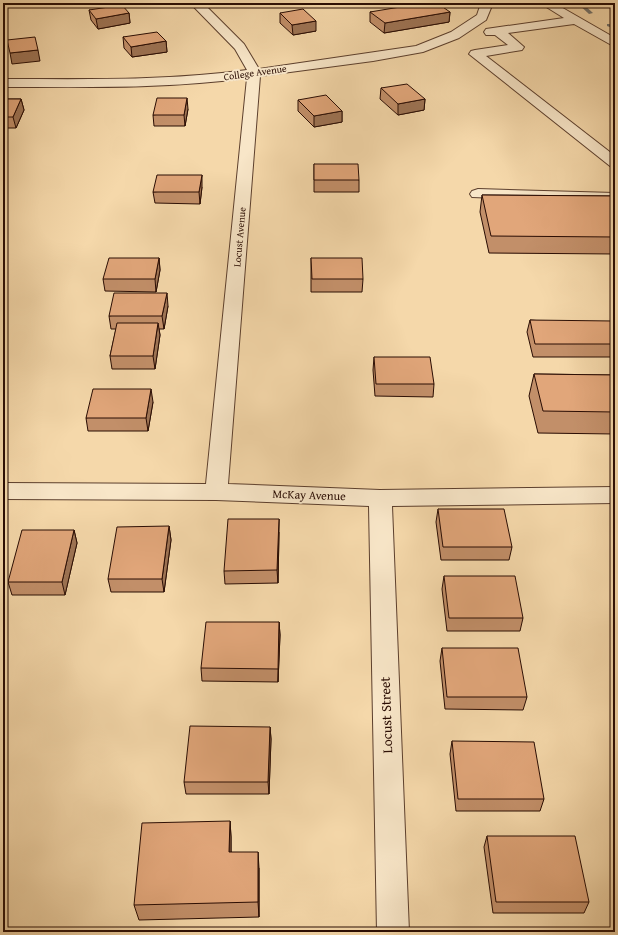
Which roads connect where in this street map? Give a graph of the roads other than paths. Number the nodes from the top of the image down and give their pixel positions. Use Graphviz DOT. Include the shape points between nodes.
graph roads {
  1 [pos="196,3"];
  2 [pos="487,3"];
  3 [pos="546,3"];
  4 [pos="576,20"];
  5 [pos="498,31"];
  6 [pos="455,36"];
  7 [pos="615,43"];
  8 [pos="254,72"];
  9 [pos="3,83"];
  10 [pos="615,163"];
  11 [pos="478,194"];
  12 [pos="615,198"];
  13 [pos="3,491"];
  14 [pos="216,492"];
  15 [pos="615,495"];
  16 [pos="380,498"];
  17 [pos="393,932"];
  1 -- 8 [label="street" via="240,47"];
  2 -- 6 [label="street, College Avenue" via="482,17"];
  3 -- 4 [label="street"];
  4 -- 5 [label="street"];
  4 -- 7 [label="street"];
  5 -- 6 [label="street"];
  5 -- 10 [label="street" via="518,47 474,54"];
  6 -- 8 [label="street, College Avenue" via="419,48 373,57"];
  8 -- 9 [label="street, College Avenue" via="211,79 153,83"];
  8 -- 14 [label="street, Locust Avenue"];
  11 -- 12 [label="street"];
  13 -- 14 [label="street, McKay Avenue"];
  14 -- 16 [label="street, McKay Avenue"];
  15 -- 16 [label="street, McKay Avenue"];
  16 -- 17 [label="street, Locust Street"];
}
